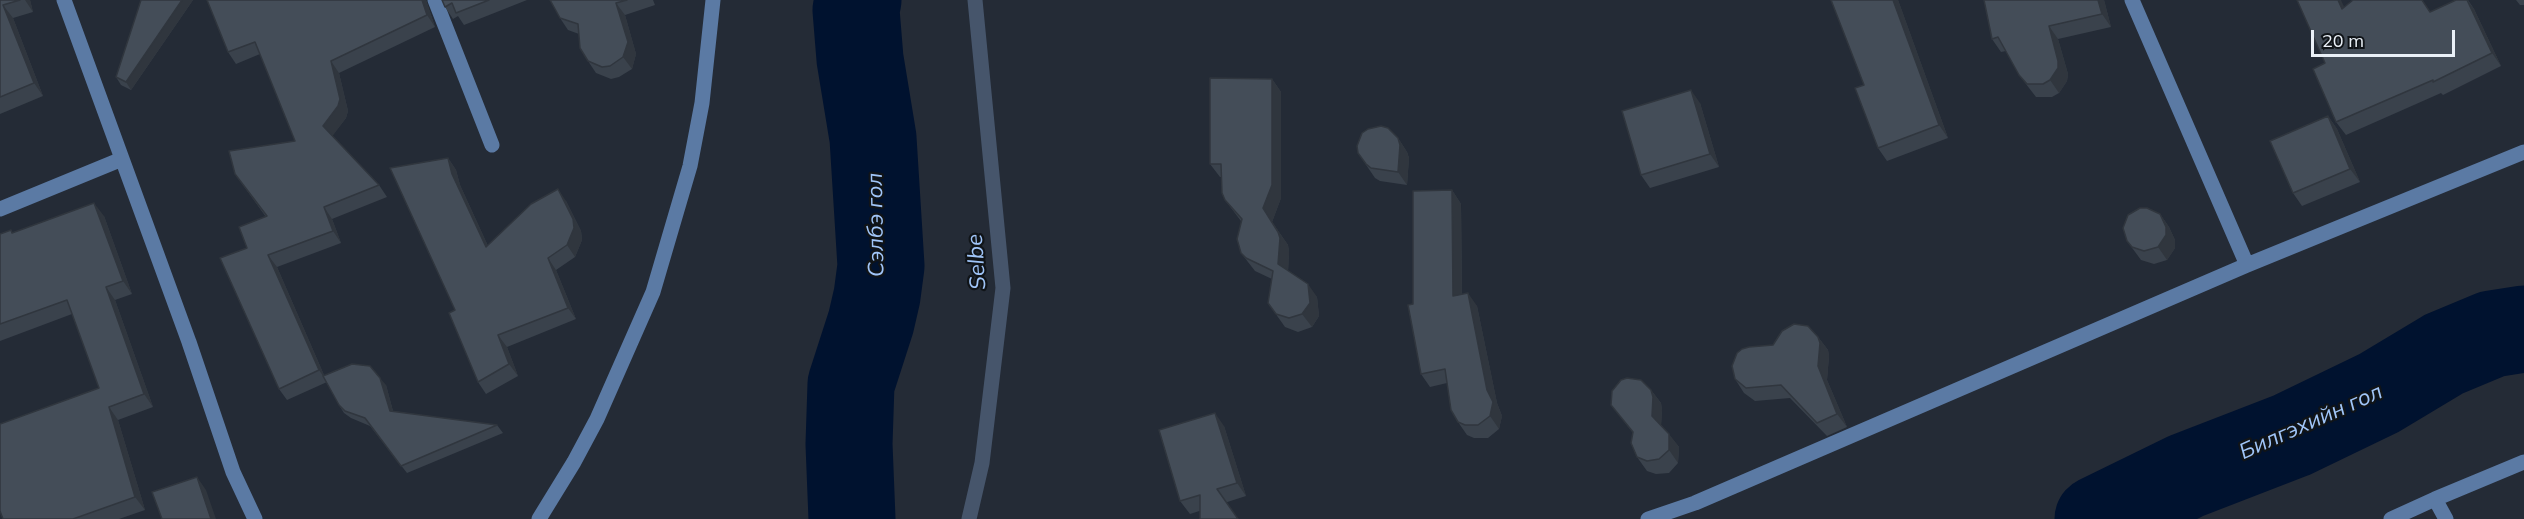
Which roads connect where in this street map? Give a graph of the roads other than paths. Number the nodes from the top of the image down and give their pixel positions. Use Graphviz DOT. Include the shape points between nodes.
graph roads {
  1 [pos="64,0"];
  2 [pos="435,0"];
  3 [pos="713,0"];
  4 [pos="2132,0"];
  5 [pos="492,145"];
  6 [pos="2524,152"];
  7 [pos="122,159"];
  8 [pos="0,209"];
  9 [pos="2247,265"];
  10 [pos="2524,462"];
  11 [pos="2435,499"];
  12 [pos="255,519"];
  13 [pos="539,519"];
  14 [pos="1648,519"];
  15 [pos="2391,519"];
  16 [pos="2446,519"];
  1 -- 7 [label="street"];
  2 -- 5 [label="street"];
  3 -- 13 [label="street" via="690,165 653,292 597,419"];
  4 -- 9 [label="street"];
  6 -- 9 [label="street"];
  7 -- 8 [label="street"];
  7 -- 12 [label="street" via="233,472"];
  9 -- 14 [label="street" via="1695,503"];
  10 -- 11 [label="street"];
  11 -- 15 [label="street"];
  11 -- 16 [label="street"];
}
